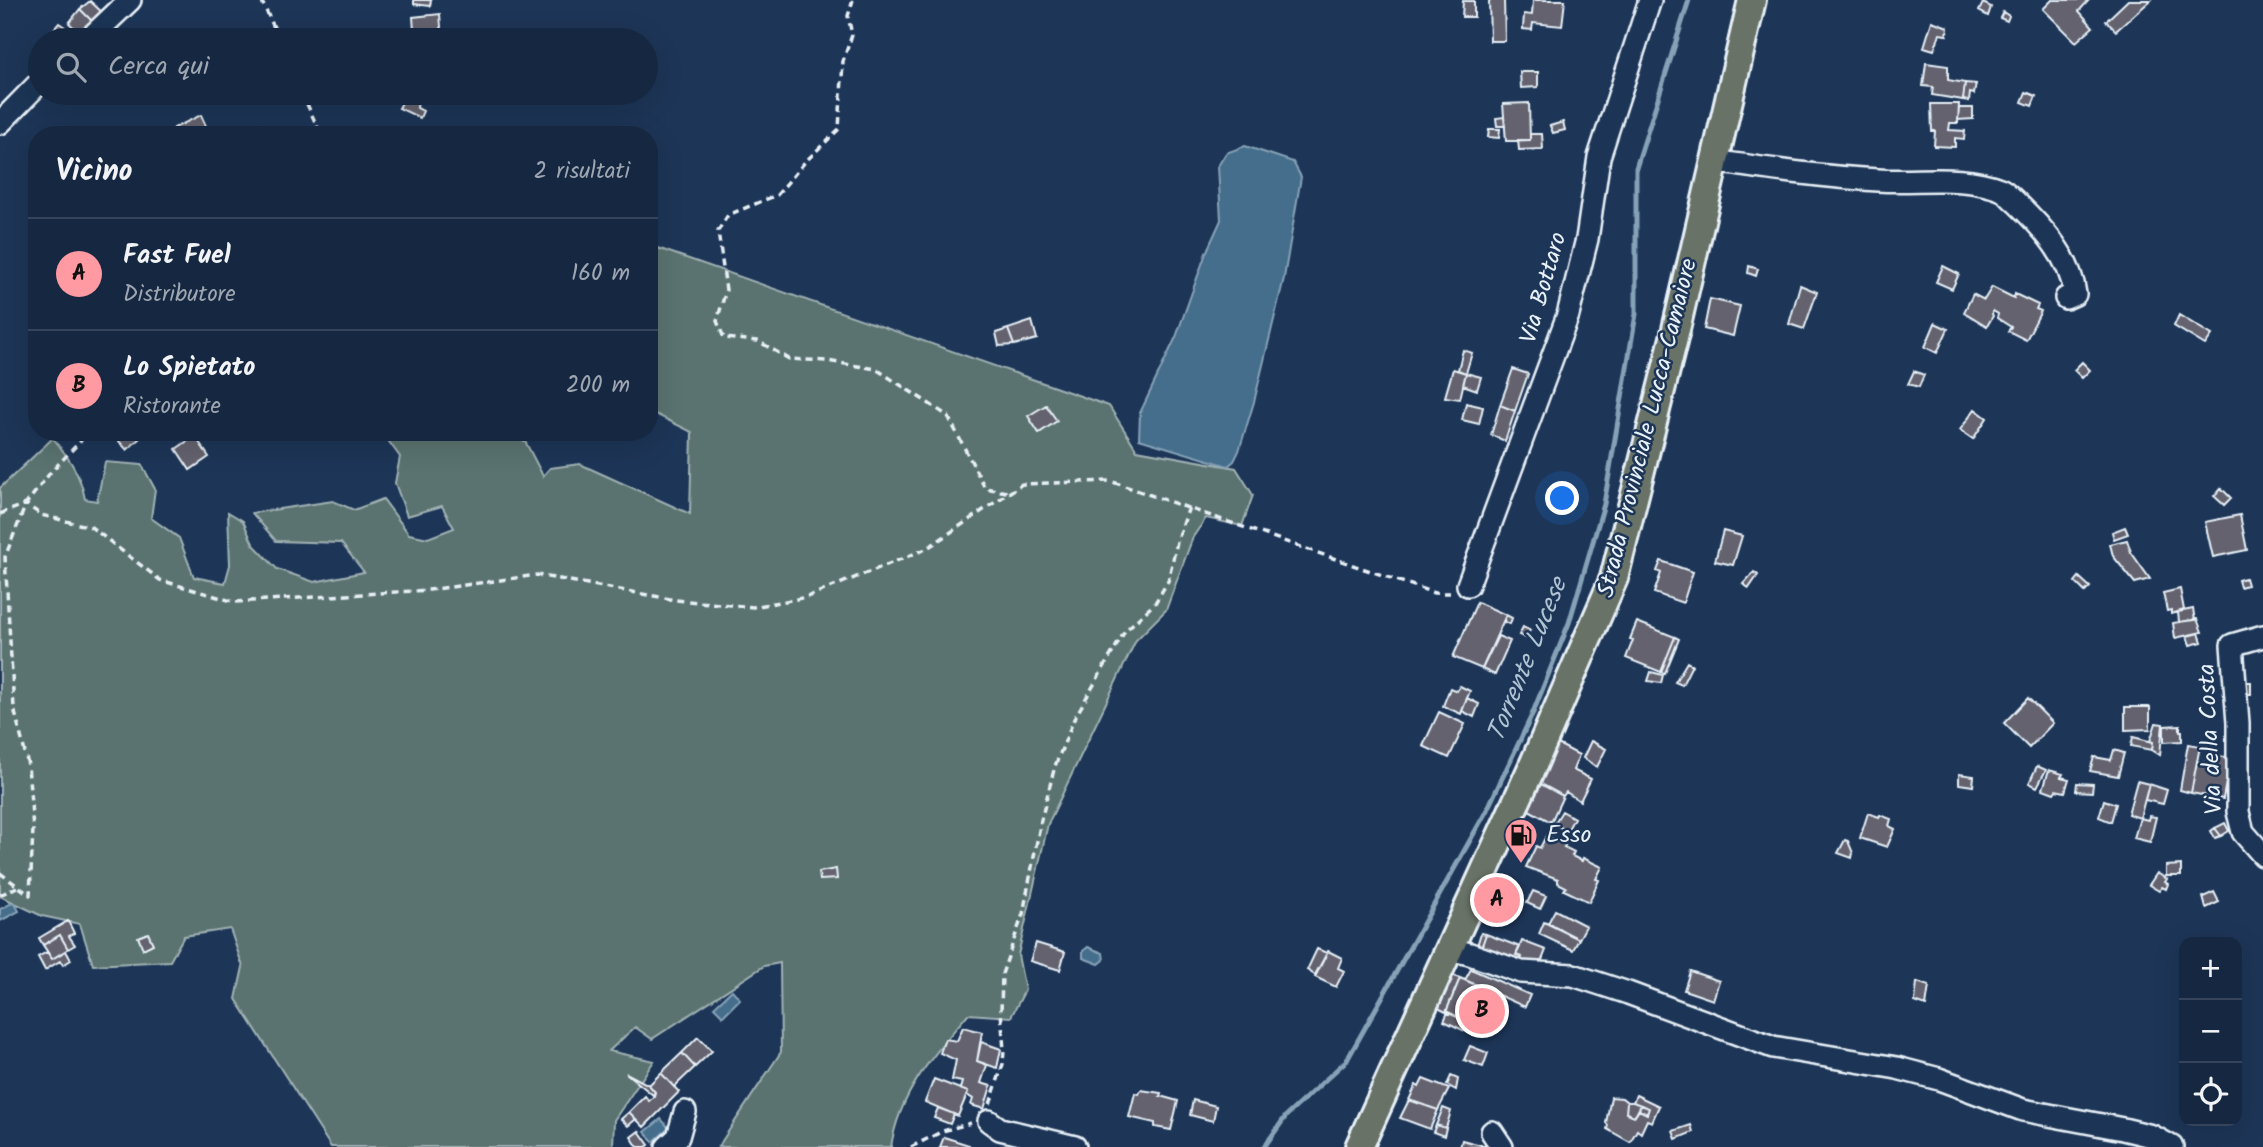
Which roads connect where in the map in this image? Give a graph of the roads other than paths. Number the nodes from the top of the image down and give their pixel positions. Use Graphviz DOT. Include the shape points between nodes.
graph roads {
  1 [pos="130,0"];
  2 [pos="1650,0"];
  3 [pos="1752,0"];
  4 [pos="101,28"];
  5 [pos="28,92"];
  6 [pos="0,123"];
  7 [pos="1713,162"];
  8 [pos="2066,298"];
  9 [pos="1468,585"];
  10 [pos="2263,636"];
  11 [pos="2263,855"];
  12 [pos="1449,949"];
  13 [pos="685,1112"];
  14 [pos="989,1121"];
  15 [pos="667,1147"];
  16 [pos="1075,1147"];
  17 [pos="1359,1147"];
  18 [pos="2172,1147"];
  1 -- 4 [label="street"];
  2 -- 9 [label="street, Via Bottaro" via="1599,157 1587,239 1568,315"];
  3 -- 7 [label="main road, Strada Provinciale Lucca-Camaiore"];
  5 -- 6 [label="street"];
  7 -- 8 [label="street" via="1879,181 1964,181 2002,189 2035,220 2064,259 2075,295"];
  7 -- 12 [label="main road, Strada Provinciale Lucca-Camaiore" via="1614,579"];
  10 -- 11 [label="street, Via della Costa" via="2232,645 2238,812 2243,832"];
  12 -- 17 [label="main road, Strada Provinciale Lucca-Camaiore"];
  12 -- 18 [label="street" via="1521,972 1573,975 1773,1047 1897,1068 2023,1110 2152,1136"];
  13 -- 15 [label="street" via="678,1137"];
  14 -- 16 [label="street" via="1000,1129"];
}
